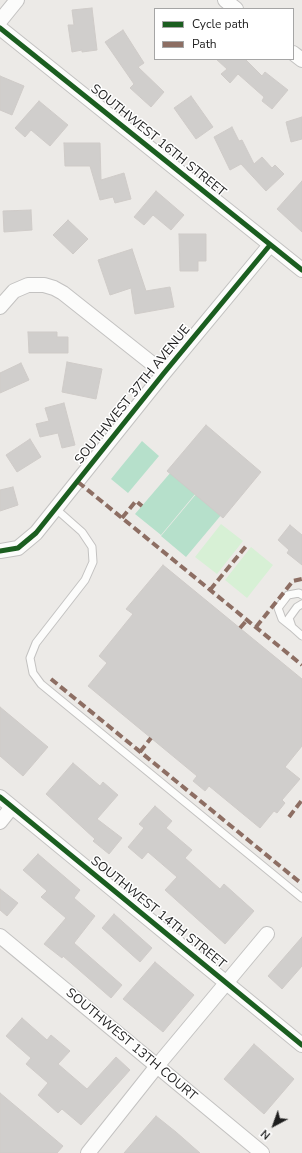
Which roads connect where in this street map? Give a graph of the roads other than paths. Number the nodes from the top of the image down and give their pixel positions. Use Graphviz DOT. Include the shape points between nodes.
graph roads {
  1 [pos="17,0"];
  2 [pos="225,0"];
  3 [pos="235,8"];
  4 [pos="0,21"];
  5 [pos="0,28"];
  6 [pos="294,54"];
  7 [pos="302,60"];
  8 [pos="270,245"];
  9 [pos="302,270"];
  10 [pos="0,307"];
  11 [pos="164,373"];
  12 [pos="56,509"];
  13 [pos="4,551"];
  14 [pos="302,595"];
  15 [pos="302,604"];
  16 [pos="292,627"];
  17 [pos="302,636"];
  18 [pos="0,797"];
  19 [pos="12,807"];
  20 [pos="0,822"];
  21 [pos="302,898"];
  22 [pos="267,934"];
  23 [pos="0,936"];
  24 [pos="226,983"];
  25 [pos="302,1045"];
  26 [pos="157,1066"];
  27 [pos="92,1152"];
  28 [pos="262,1153"];
  1 -- 4 [label="street"];
  2 -- 3 [label="street"];
  5 -- 8 [label="street, SOUTHWEST 16TH STREET"];
  6 -- 7 [label="street"];
  8 -- 9 [label="street, SOUTHWEST 16TH STREET"];
  8 -- 11 [label="street, SOUTHWEST 37TH AVENUE"];
  10 -- 11 [label="street" via="14,291 28,285 54,288"];
  11 -- 12 [label="street, SOUTHWEST 37TH AVENUE"];
  12 -- 13 [label="street, SOUTHWEST 37TH AVENUE" via="25,543 18,548"];
  12 -- 21 [label="lane" via="82,532 92,547 93,562 85,580 36,643 30,658 33,673 41,684"];
  14 -- 16 [label="lane" via="288,595 278,608 282,619"];
  15 -- 16 [label="lane" via="290,618"];
  16 -- 17 [label="lane"];
  18 -- 19 [label="street, SOUTHWEST 14TH STREET"];
  19 -- 20 [label="street"];
  19 -- 24 [label="street, SOUTHWEST 14TH STREET"];
  22 -- 24 [label="street"];
  23 -- 26 [label="street, SOUTHWEST 13TH COURT"];
  24 -- 25 [label="street, SOUTHWEST 14TH STREET"];
  24 -- 26 [label="street"];
  26 -- 27 [label="street"];
  26 -- 28 [label="street, SOUTHWEST 13TH COURT"];
}
